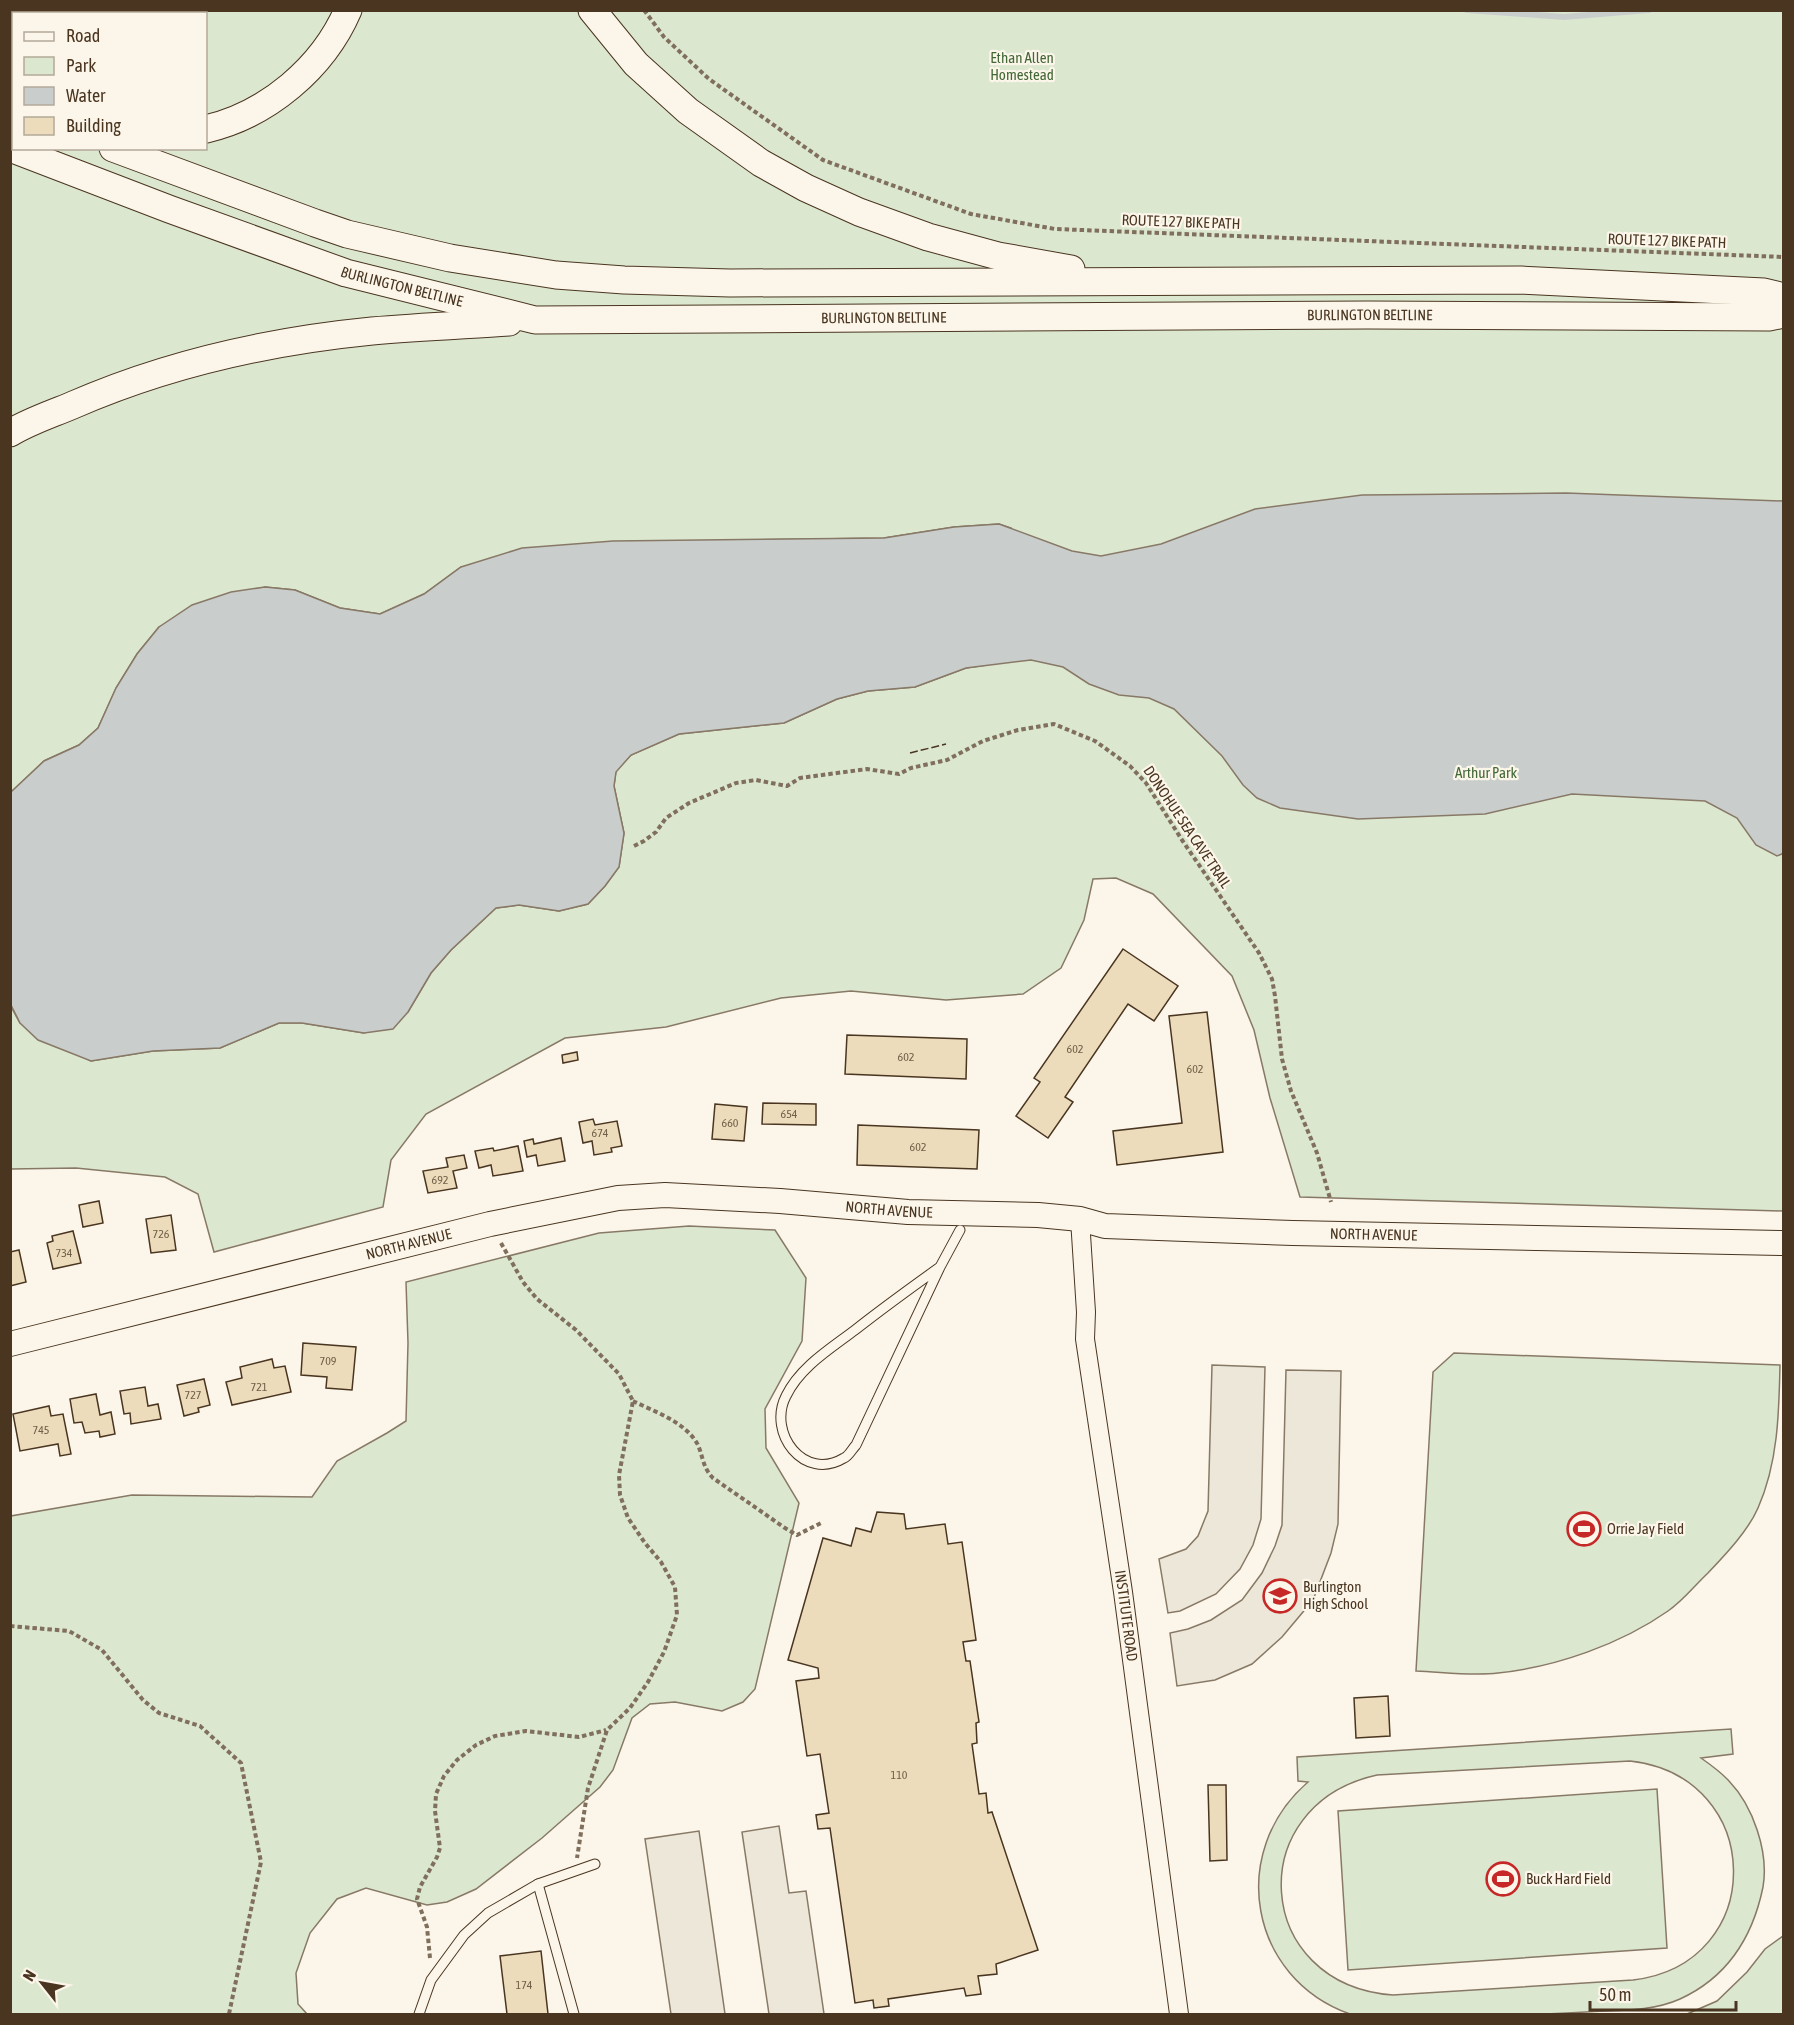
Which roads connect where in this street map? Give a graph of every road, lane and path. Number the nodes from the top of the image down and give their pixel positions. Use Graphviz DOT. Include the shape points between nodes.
graph roads {
  1 [pos="348,10"];
  2 [pos="592,10"];
  3 [pos="644,10"];
  4 [pos="207,129"];
  5 [pos="15,150"];
  6 [pos="118,150"];
  7 [pos="1784,257"];
  8 [pos="1222,282"];
  9 [pos="1784,297"];
  10 [pos="1784,314"];
  11 [pos="535,320"];
  12 [pos="10,433"];
  13 [pos="634,846"];
  14 [pos="1331,1202"];
  15 [pos="1080,1219"];
  16 [pos="490,1224"];
  17 [pos="960,1230"];
  18 [pos="1784,1243"];
  19 [pos="940,1267"];
  20 [pos="10,1344"];
  21 [pos="633,1401"];
  22 [pos="821,1523"];
  23 [pos="10,1626"];
  24 [pos="607,1730"];
  25 [pos="595,1864"];
  26 [pos="576,1871"];
  27 [pos="538,1884"];
  28 [pos="431,1980"];
  29 [pos="229,2014"];
  30 [pos="418,2014"];
  31 [pos="574,2014"];
  32 [pos="1179,2014"];
  1 -- 4 [label="main road" via="314,64 288,88 257,110"];
  2 -- 8 [label="main road" via="636,64 688,111 761,163 859,212 928,237 1059,268"];
  3 -- 7 [label="path, ROUTE 127 BIKE PATH" via="664,37 709,79 823,160 971,214 1055,230"];
  5 -- 11 [label="main road, BURLINGTON BELTLINE" via="346,273"];
  6 -- 8 [label="main road" via="347,234 450,258 556,275 730,283"];
  8 -- 9 [label="main road" via="1521,280 1764,292"];
  10 -- 11 [label="main road, BURLINGTON BELTLINE"];
  11 -- 12 [label="main road" via="371,331 246,350 127,383"];
  13 -- 14 [label="path, DONOHUE SEA CAVE TRAIL" via="644,842 666,818 689,803 736,783 756,780 787,786 800,778 867,769 899,774 947,760 1000,735 1054,724 1095,741 1146,783 1259,953 1272,979 1282,1059"];
  15 -- 16 [label="main road, NORTH AVENUE" via="665,1195 618,1198"];
  15 -- 18 [label="main road, NORTH AVENUE" via="1105,1226 1269,1232"];
  15 -- 32 [label="street, INSTITUTE ROAD" via="1085,1339"];
  16 -- 20 [label="main road, NORTH AVENUE"];
  16 -- 21 [label="path" via="523,1282 619,1374"];
  17 -- 19 [label="lane"];
  19 -- 19 [label="lane" via="856,1445 846,1458 830,1464 810,1463 794,1454 784,1438 780,1417 785,1397 798,1377 817,1358"];
  21 -- 22 [label="path" via="688,1430 713,1478 785,1528 797,1535"];
  21 -- 24 [label="path" via="619,1475 620,1495 628,1518 675,1587 677,1615 648,1682 630,1708"];
  23 -- 29 [label="path" via="69,1631 102,1650 143,1700 159,1713 200,1726 241,1763 261,1862"];
  24 -- 26 [label="path" via="588,1788"];
  24 -- 28 [label="path" via="579,1737 526,1731 495,1736 476,1745 444,1776 436,1794 435,1811 440,1848 417,1899 428,1927"];
  25 -- 26 [label="lane"];
  26 -- 27 [label="lane"];
  27 -- 28 [label="lane" via="488,1912 464,1935"];
  27 -- 31 [label="lane"];
  28 -- 30 [label="lane"];
}
